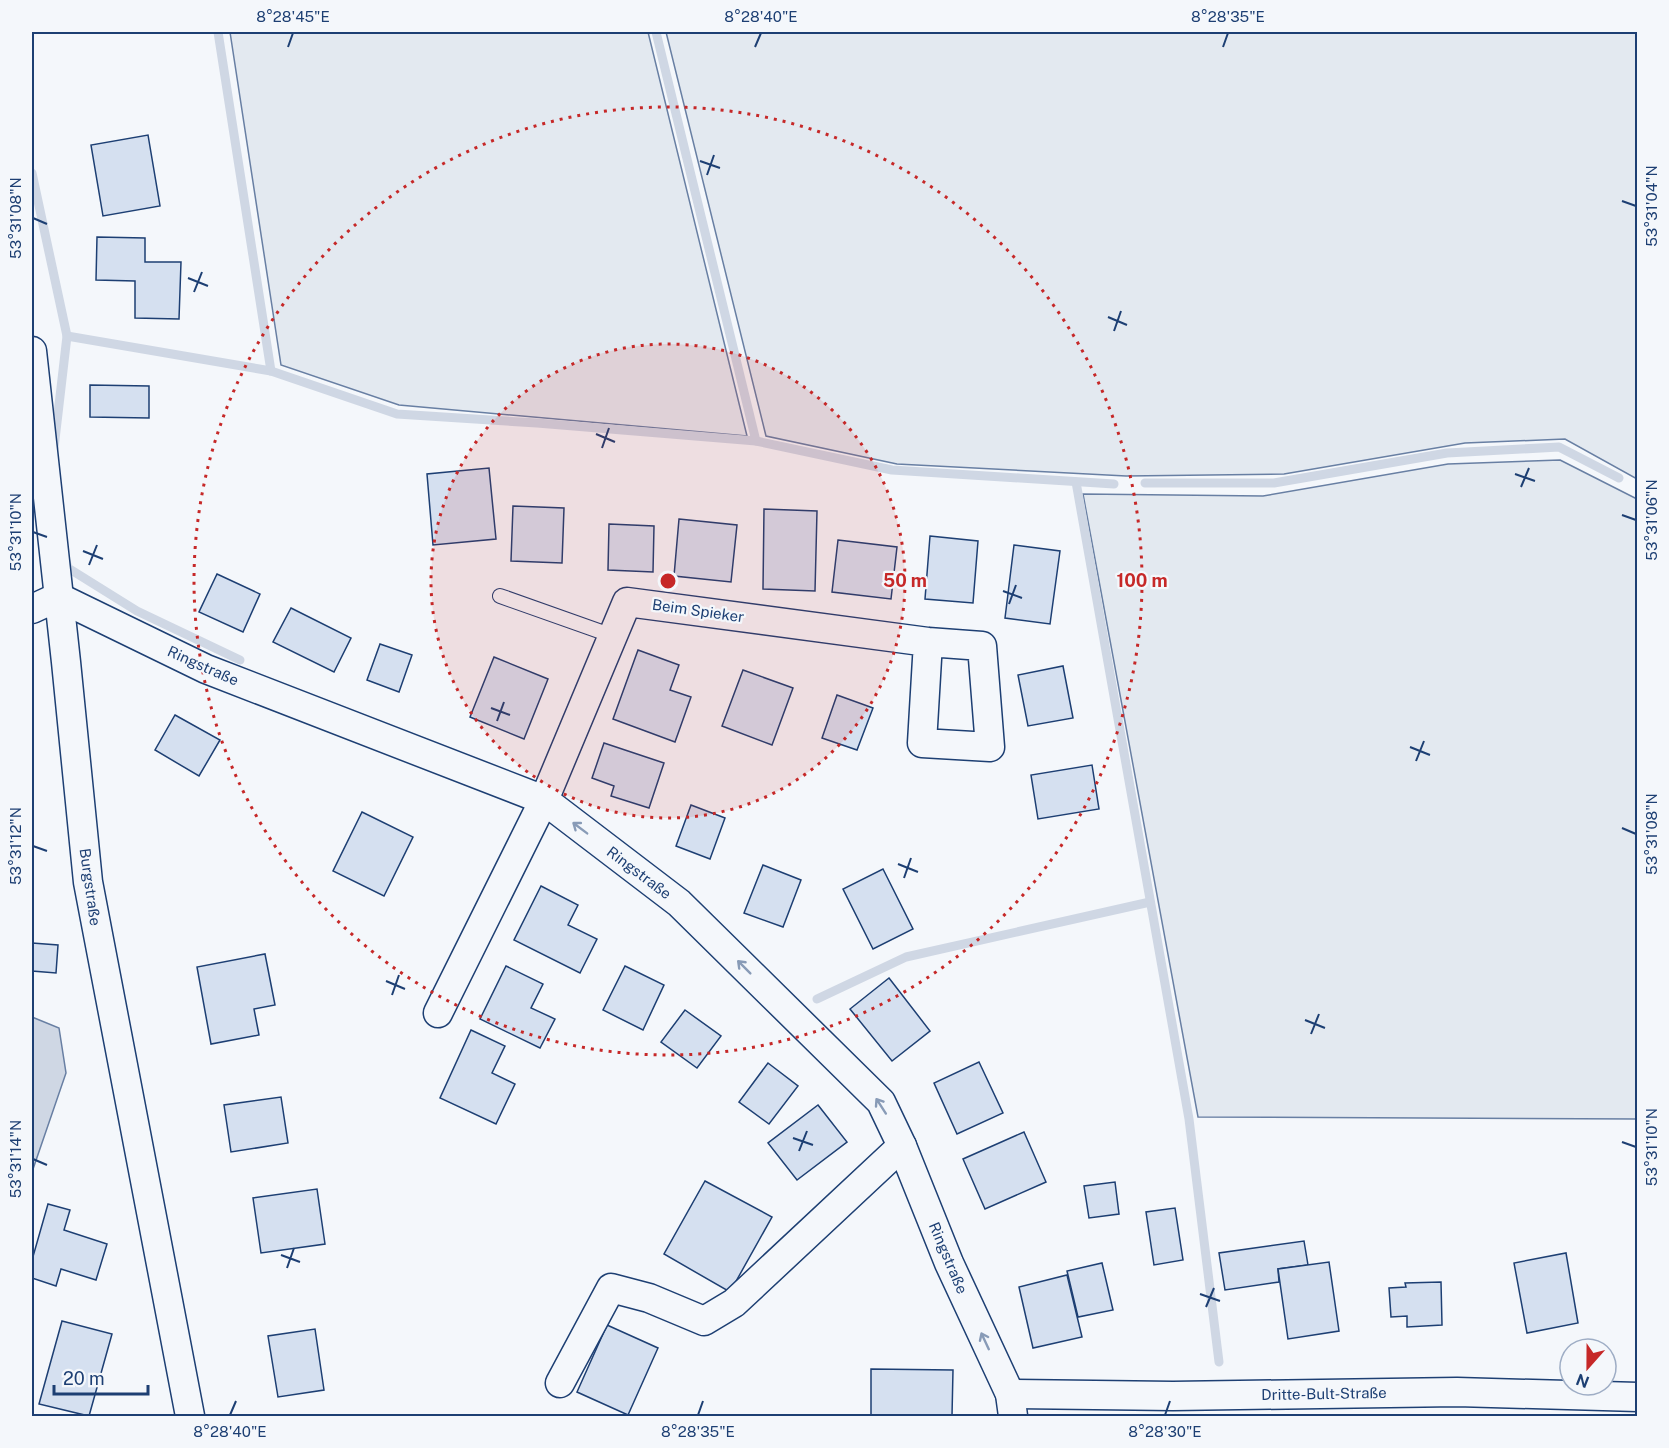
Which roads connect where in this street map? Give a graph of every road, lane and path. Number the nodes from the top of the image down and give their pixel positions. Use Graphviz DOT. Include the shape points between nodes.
graph roads {
  1 [pos="32,351"];
  2 [pos="500,596"];
  3 [pos="58,597"];
  4 [pos="32,609"];
  5 [pos="613,636"];
  6 [pos="928,642"];
  7 [pos="544,800"];
  8 [pos="438,1012"];
  9 [pos="902,1146"];
  10 [pos="560,1383"];
  11 [pos="1638,1397"];
  12 [pos="1456,1404"];
  13 [pos="1011,1405"];
  14 [pos="189,1416"];
  1 -- 3 [label="street, Burgstraße"];
  2 -- 5 [label="lane"];
  3 -- 4 [label="street"];
  3 -- 7 [label="street, Ringstraße" via="206,669"];
  3 -- 14 [label="street, Burgstraße" via="88,882"];
  5 -- 6 [label="street, Beim Spieker" via="627,602"];
  5 -- 7 [label="street, Beim Spieker"];
  6 -- 6 [label="street, Beim Spieker" via="982,646 990,747 922,743"];
  7 -- 8 [label="street, Beim Spieker"];
  9 -- 7 [label="street, Ringstraße, one-way" via="881,1102 679,903"];
  9 -- 10 [label="street" via="734,1304 704,1321 649,1298 611,1288"];
  13 -- 9 [label="street, Ringstraße, one-way"];
  11 -- 12 [label="street, Dritte-Bult-Straße"];
  12 -- 13 [label="street, Dritte-Bult-Straße" via="1173,1396"];
}
